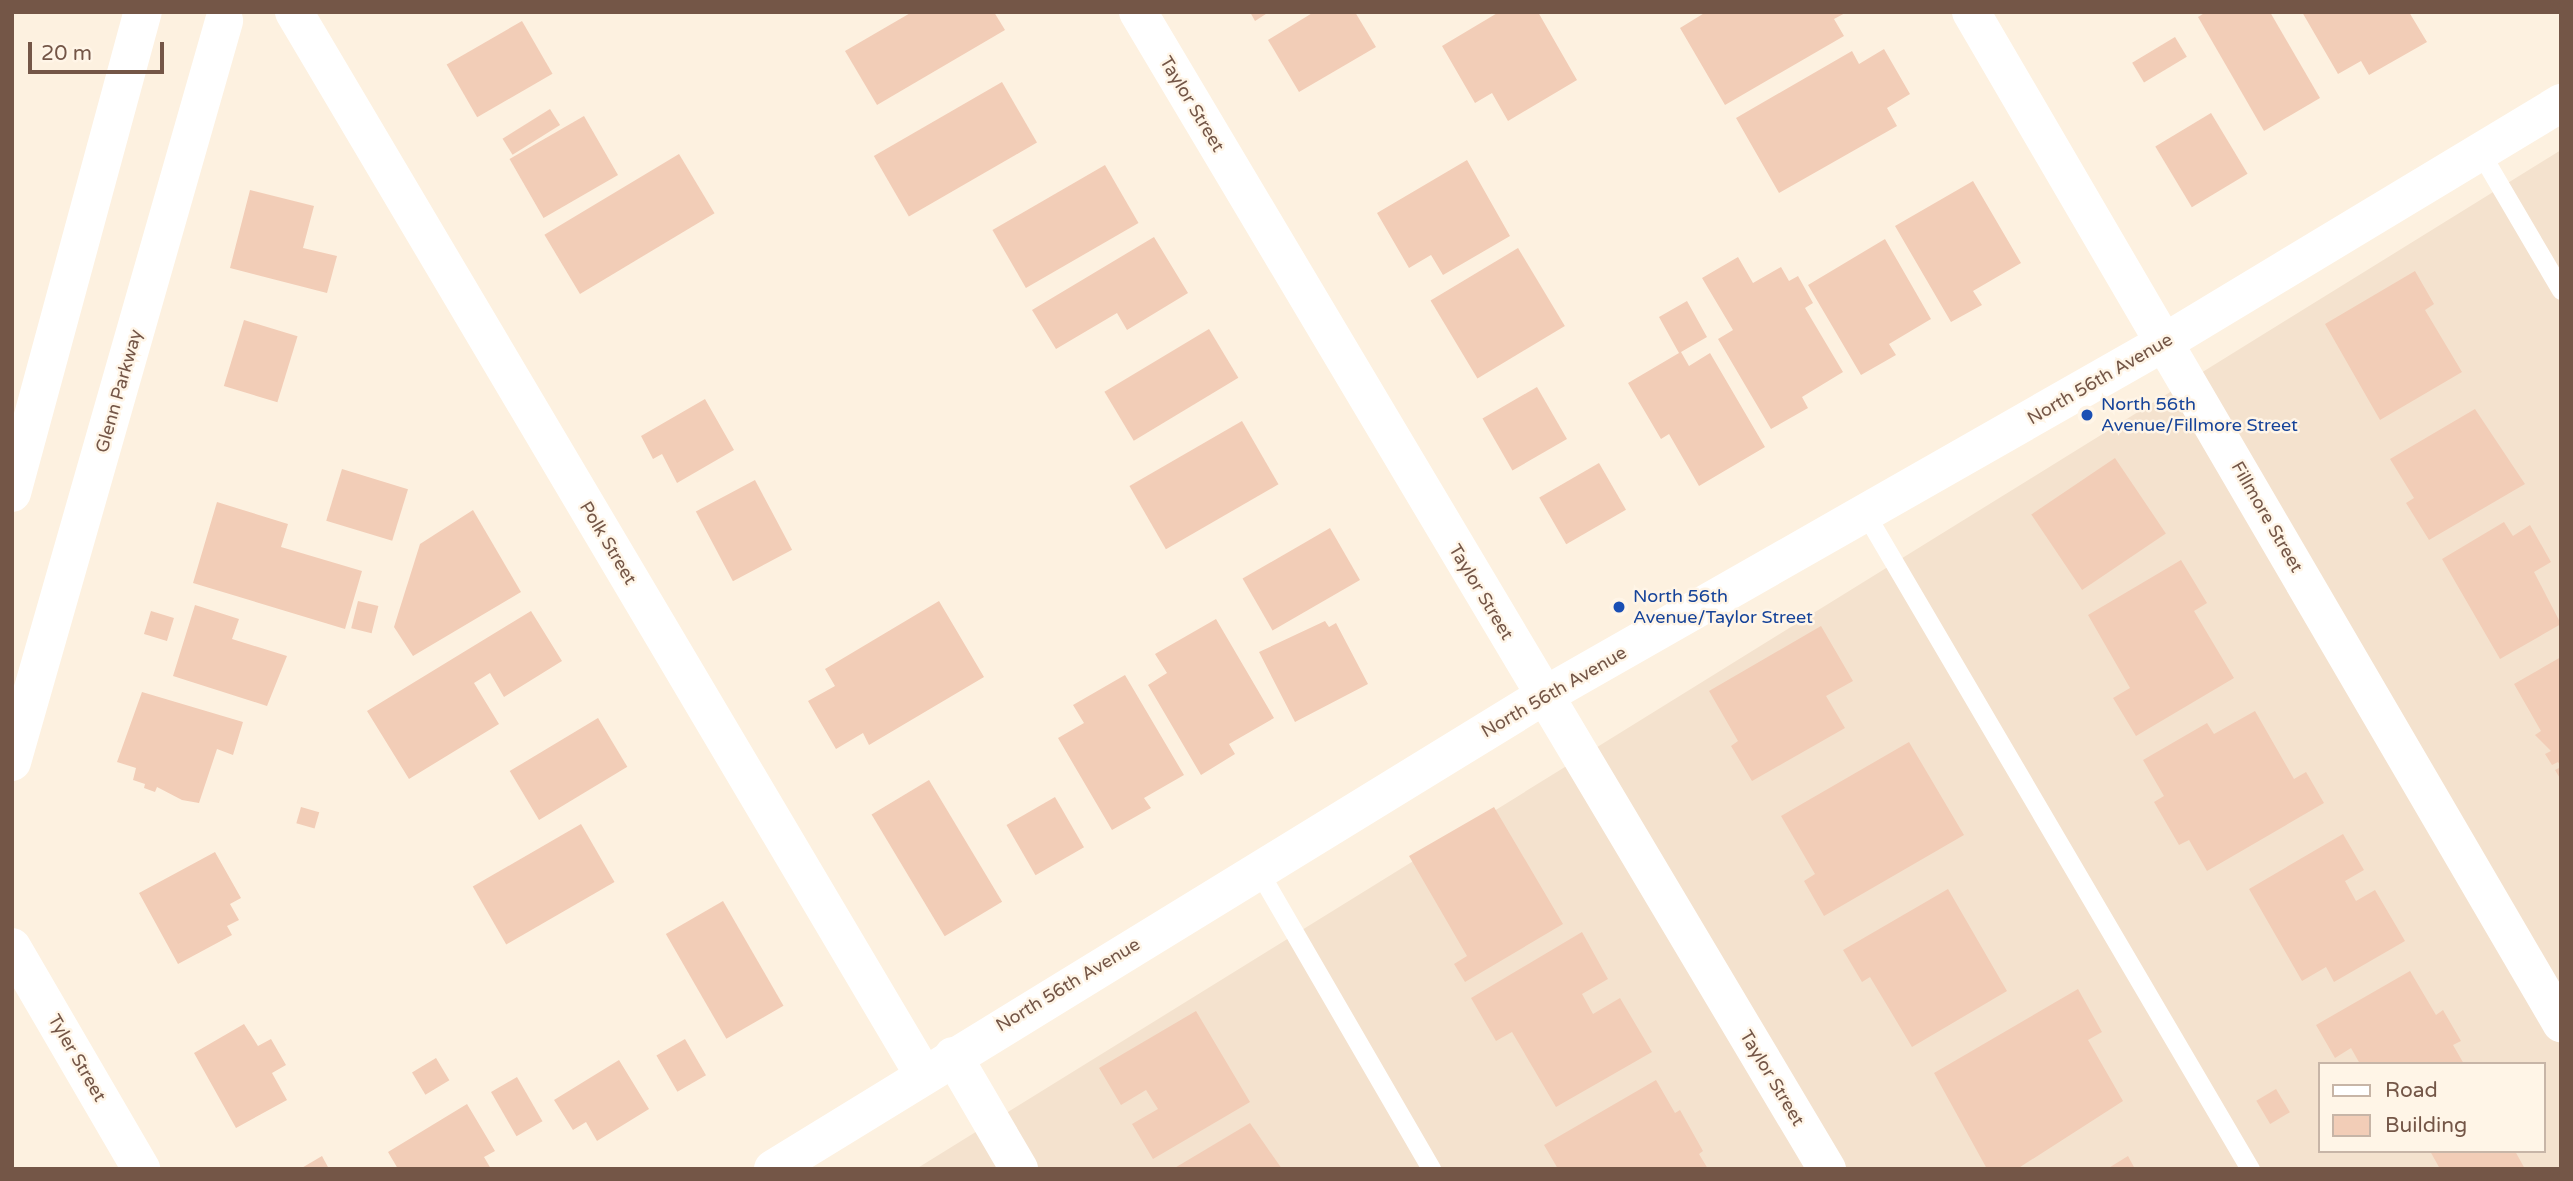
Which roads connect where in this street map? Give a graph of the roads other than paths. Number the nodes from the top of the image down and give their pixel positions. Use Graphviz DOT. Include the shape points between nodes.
graph roads {
  1 [pos="143,12"];
  2 [pos="293,12"];
  3 [pos="1138,12"];
  4 [pos="1971,12"];
  5 [pos="217,15"];
  6 [pos="2561,103"];
  7 [pos="2480,152"];
  8 [pos="2561,290"];
  9 [pos="2165,342"];
  10 [pos="12,494"];
  11 [pos="1865,513"];
  12 [pos="1542,697"];
  13 [pos="12,762"];
  14 [pos="1258,870"];
  15 [pos="12,947"];
  16 [pos="2561,1023"];
  17 [pos="938,1065"];
  18 [pos="141,1169"];
  19 [pos="773,1169"];
  20 [pos="1019,1169"];
  21 [pos="1431,1169"];
  22 [pos="1827,1169"];
  23 [pos="2250,1169"];
  1 -- 10 [label="street"];
  2 -- 17 [label="street, Polk Street"];
  3 -- 12 [label="street, Taylor Street"];
  4 -- 9 [label="street, Fillmore Street"];
  5 -- 13 [label="street, Glenn Parkway"];
  6 -- 7 [label="street, North 56th Avenue"];
  7 -- 8 [label="lane"];
  7 -- 9 [label="street, North 56th Avenue"];
  9 -- 11 [label="street, North 56th Avenue"];
  9 -- 16 [label="street, Fillmore Street"];
  11 -- 12 [label="street, North 56th Avenue"];
  11 -- 23 [label="lane"];
  12 -- 14 [label="street, North 56th Avenue"];
  12 -- 22 [label="street, Taylor Street"];
  14 -- 17 [label="street, North 56th Avenue"];
  14 -- 21 [label="lane"];
  15 -- 18 [label="street, Tyler Street"];
  17 -- 19 [label="street, North 56th Avenue"];
  17 -- 20 [label="street, Polk Street"];
}
